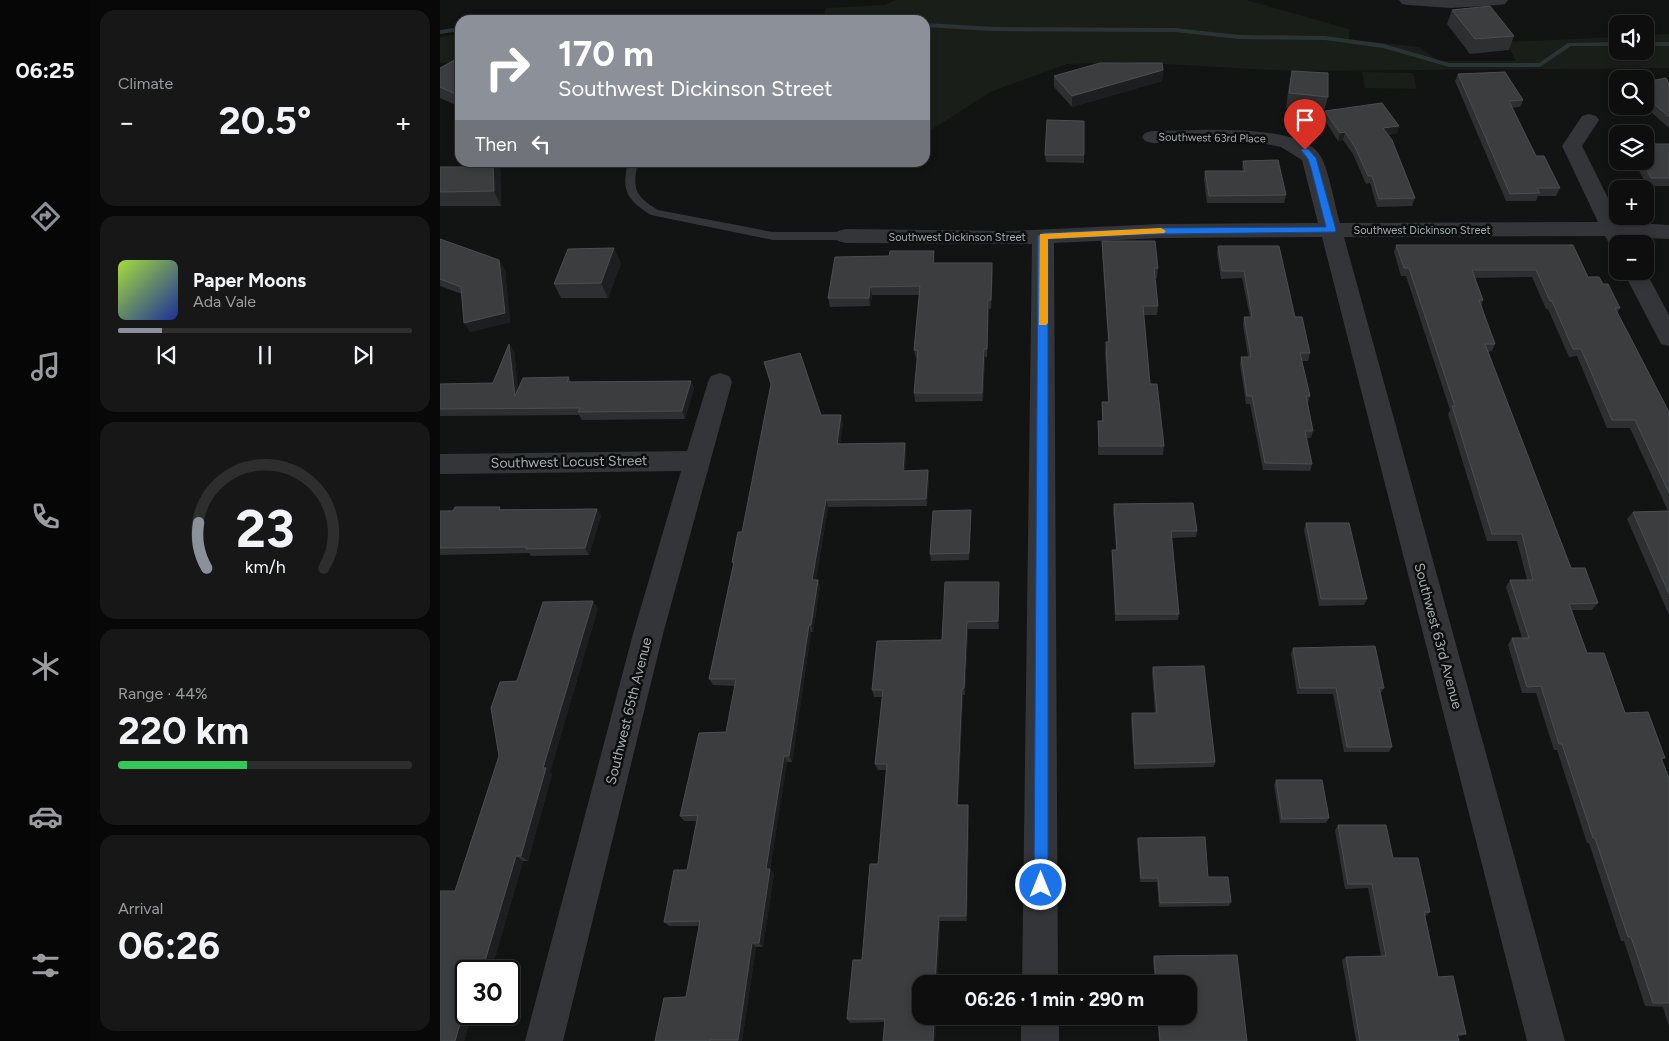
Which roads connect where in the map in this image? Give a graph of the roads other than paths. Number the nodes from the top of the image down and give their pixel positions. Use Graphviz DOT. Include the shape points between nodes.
graph roads {
  1 [pos="1408,0"];
  2 [pos="1499,0"];
  3 [pos="1589,120"];
  4 [pos="1152,137"];
  5 [pos="632,167"];
  6 [pos="1331,230"];
  7 [pos="1669,232"];
  8 [pos="1616,235"];
  9 [pos="1629,235"];
  10 [pos="846,236"];
  11 [pos="1043,236"];
  12 [pos="1609,236"];
  13 [pos="1639,280"];
  14 [pos="1669,338"];
  15 [pos="720,382"];
  16 [pos="697,461"];
  17 [pos="440,464"];
  18 [pos="1040,975"];
  19 [pos="1040,1025"];
  20 [pos="544,1041"];
  21 [pos="1040,1041"];
  22 [pos="1546,1041"];
  1 -- 2 [label="street" via="1451,3"];
  3 -- 8 [label="street" via="1572,146"];
  4 -- 6 [label="street, Southwest 63rd Place" via="1260,137 1294,144 1312,158"];
  5 -- 10 [label="lane" via="629,191 639,204 655,213 773,236"];
  6 -- 11 [label="street, Southwest Dickinson Street" via="1160,231"];
  6 -- 12 [label="street, Southwest Dickinson Street"];
  6 -- 22 [label="street, Southwest 63rd Avenue"];
  7 -- 9 [label="street, Southwest Dickinson Street"];
  10 -- 11 [label="street, Southwest Dickinson Street"];
  11 -- 18 [label="street"];
  13 -- 14 [label="street"];
  15 -- 16 [label="street, Southwest 65th Avenue"];
  16 -- 17 [label="street, Southwest Locust Street"];
  16 -- 20 [label="street, Southwest 65th Avenue" via="648,634"];
  19 -- 21 [label="street"];
}
